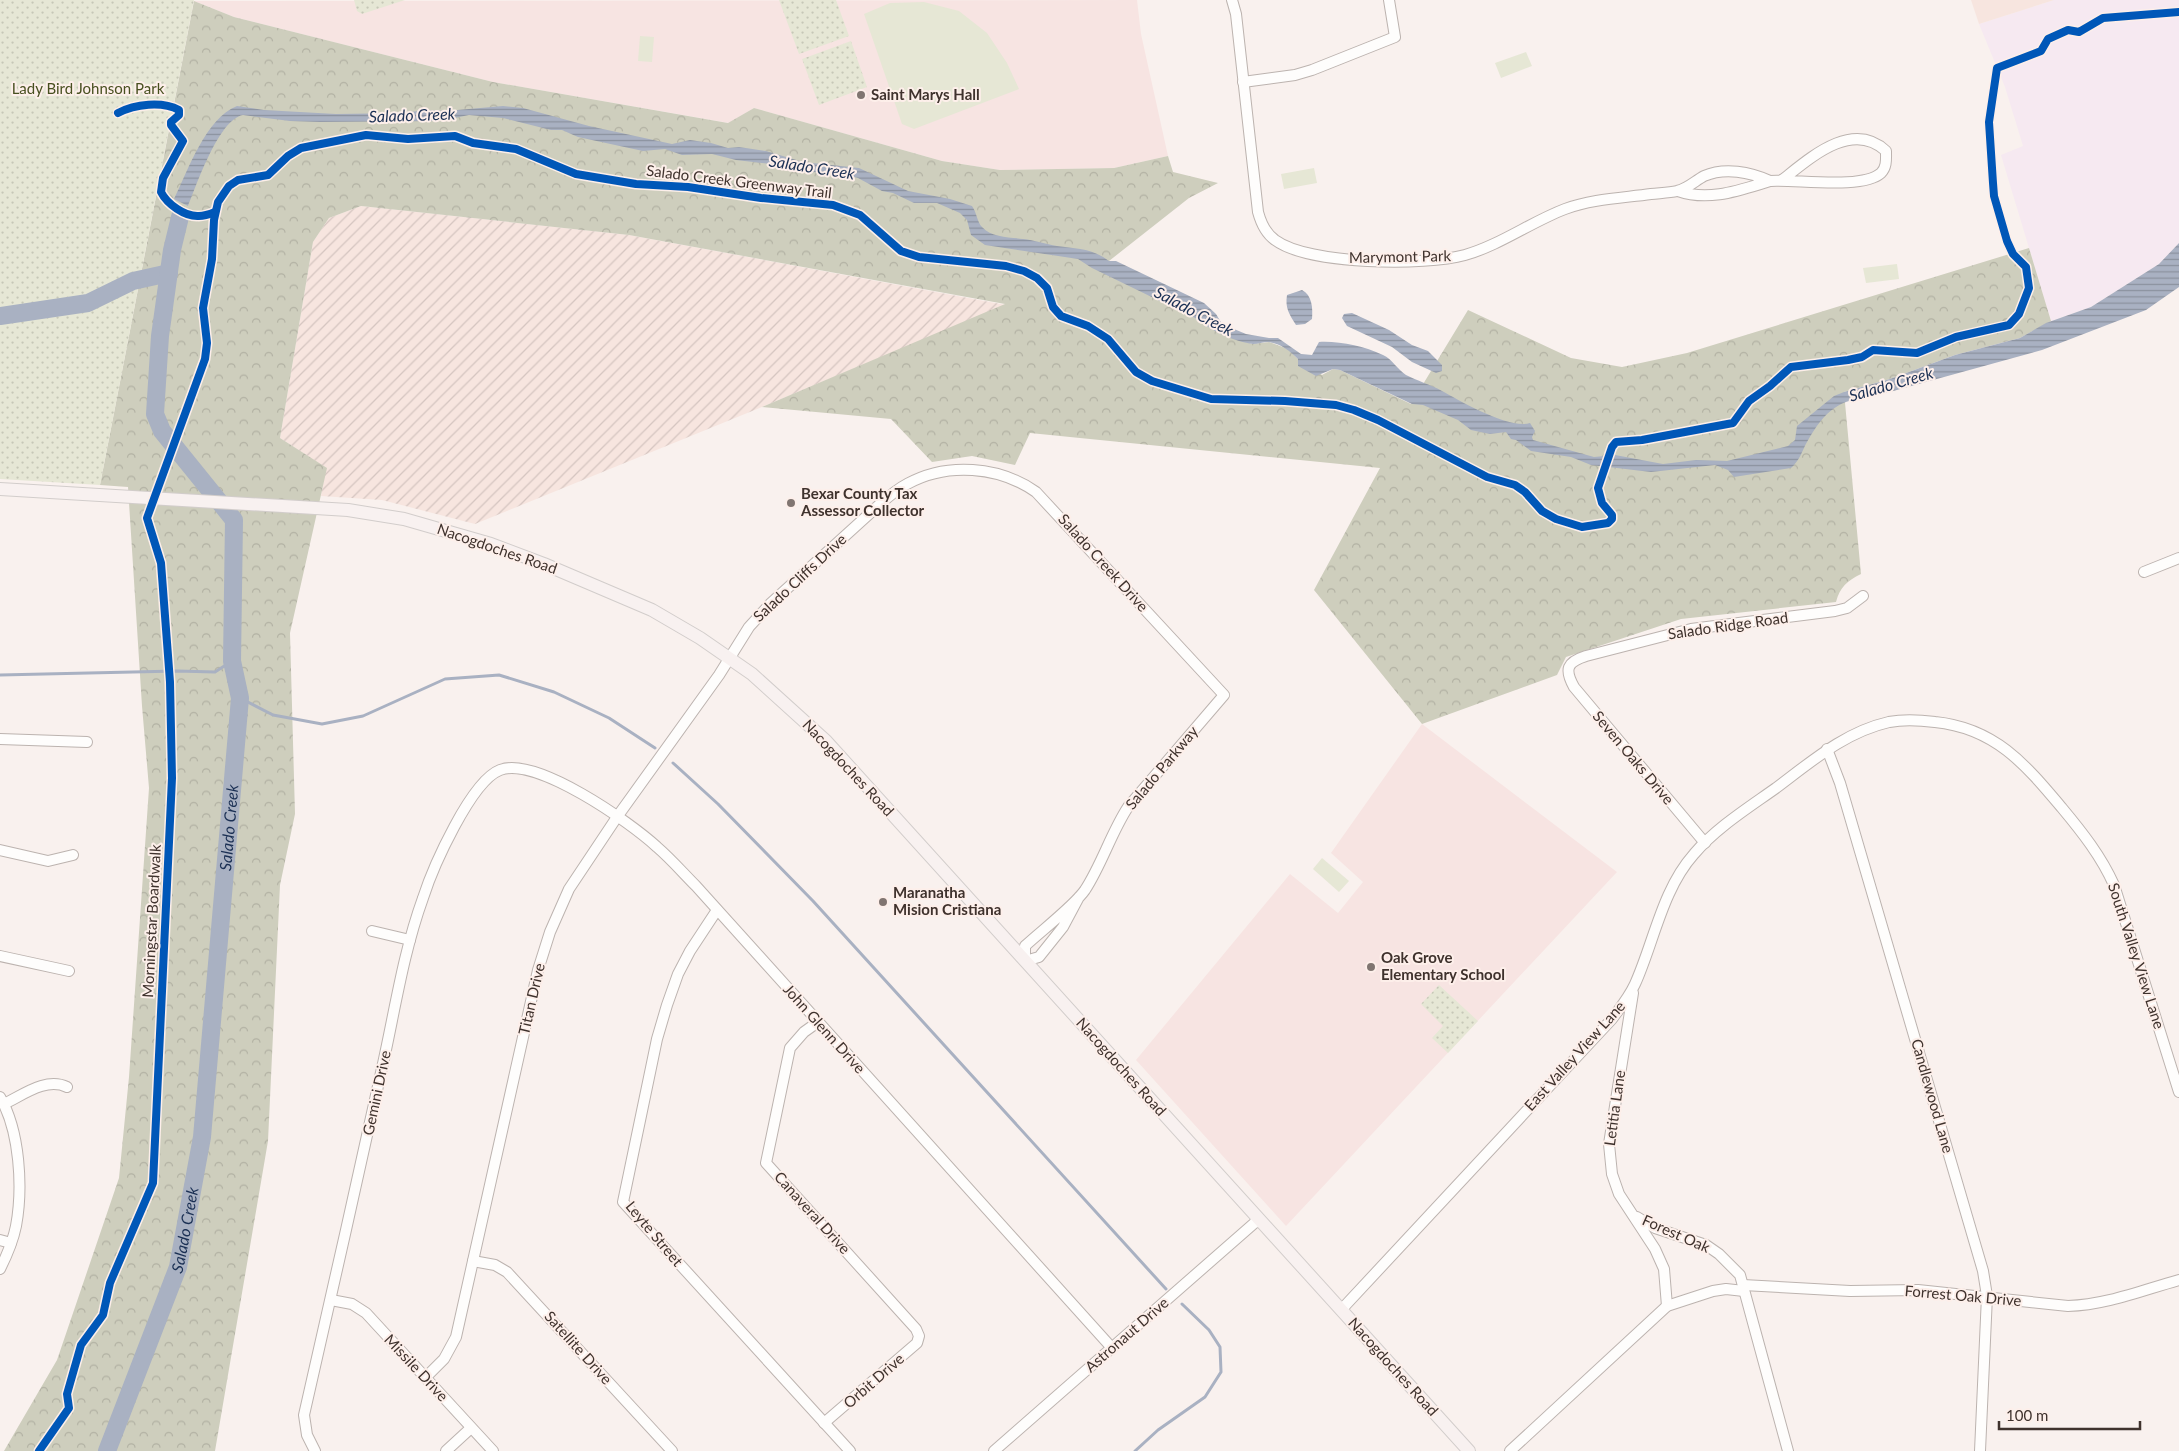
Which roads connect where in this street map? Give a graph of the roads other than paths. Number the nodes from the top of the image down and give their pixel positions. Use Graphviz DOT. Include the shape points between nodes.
graph roads {
  1 [pos="1232,0"];
  2 [pos="1389,0"];
  3 [pos="1243,82"];
  4 [pos="1782,180"];
  5 [pos="1770,181"];
  6 [pos="1678,191"];
  7 [pos="959,470"];
  8 [pos="0,489"];
  9 [pos="2179,558"];
  10 [pos="2144,572"];
  11 [pos="1863,596"];
  12 [pos="729,657"];
  13 [pos="1568,670"];
  14 [pos="1224,695"];
  15 [pos="1968,728"];
  16 [pos="0,739"];
  17 [pos="87,742"];
  18 [pos="1827,750"];
  19 [pos="497,772"];
  20 [pos="617,817"];
  21 [pos="1705,843"];
  22 [pos="0,850"];
  23 [pos="73,855"];
  24 [pos="1079,896"];
  25 [pos="718,910"];
  26 [pos="372,931"];
  27 [pos="410,940"];
  28 [pos="0,956"];
  29 [pos="1025,961"];
  30 [pos="68,971"];
  31 [pos="1634,986"];
  32 [pos="818,1022"];
  33 [pos="67,1087"];
  34 [pos="2179,1092"];
  35 [pos="2,1100"];
  36 [pos="1634,1215"];
  37 [pos="1259,1219"];
  38 [pos="0,1240"];
  39 [pos="11,1243"];
  40 [pos="473,1261"];
  41 [pos="0,1269"];
  42 [pos="2179,1280"];
  43 [pos="1744,1288"];
  44 [pos="1987,1296"];
  45 [pos="331,1300"];
  46 [pos="1667,1306"];
  47 [pos="1341,1310"];
  48 [pos="919,1336"];
  49 [pos="1112,1348"];
  50 [pos="426,1377"];
  51 [pos="824,1423"];
  52 [pos="471,1428"];
  53 [pos="1463,1448"];
  54 [pos="315,1451"];
  55 [pos="446,1451"];
  56 [pos="492,1451"];
  57 [pos="672,1451"];
  58 [pos="850,1451"];
  59 [pos="994,1451"];
  60 [pos="1510,1451"];
  61 [pos="1788,1451"];
  62 [pos="1980,1451"];
  1 -- 3 [label="street, Marymont Park"];
  2 -- 3 [label="street" via="1395,37 1312,70"];
  3 -- 6 [label="street, Marymont Park" via="1260,221 1274,240 1294,249 1352,260 1458,256 1565,209 1601,200"];
  4 -- 4 [label="street, Marymont Park" via="1862,181 1882,172 1887,163 1886,151 1866,140 1855,139 1830,145"];
  4 -- 5 [label="street, Marymont Park"];
  5 -- 6 [label="street, Marymont Park" via="1708,197"];
  5 -- 6 [label="street, Marymont Park" via="1754,174 1715,172"];
  7 -- 12 [label="street, Salado Cliffs Drive" via="920,477 894,492 770,604 749,627"];
  7 -- 14 [label="street, Salado Creek Drive" via="988,471 1036,492"];
  8 -- 12 [label="main road, Nacogdoches Road" via="313,508 376,513 404,519 544,564 652,610"];
  9 -- 10 [label="street"];
  11 -- 13 [label="street, Salado Ridge Road" via="1835,612 1679,631 1574,660"];
  12 -- 20 [label="street, Titan Drive"];
  12 -- 29 [label="main road, Nacogdoches Road" via="788,704 826,741"];
  13 -- 21 [label="street, Seven Oaks Drive" via="1574,687"];
  14 -- 24 [label="street, Salado Parkway" via="1128,807 1100,866"];
  15 -- 18 [label="street, East Valley View Lane" via="1926,721 1890,722 1857,733"];
  15 -- 34 [label="street, South Valley View Lane" via="2005,748 2031,770 2087,838 2106,868 2124,911"];
  16 -- 17 [label="street"];
  18 -- 21 [label="street, East Valley View Lane"];
  18 -- 44 [label="street, Candlewood Lane" via="1840,783 1984,1270"];
  19 -- 20 [label="street, John Glenn Drive" via="520,767 539,773"];
  19 -- 27 [label="street, Gemini Drive" via="477,789 452,834 428,885"];
  20 -- 25 [label="street, John Glenn Drive" via="658,847"];
  20 -- 40 [label="street, Titan Drive" via="570,889 544,948"];
  21 -- 31 [label="street, East Valley View Lane" via="1693,854 1675,883"];
  22 -- 23 [label="street" via="48,861"];
  24 -- 29 [label="street, Salado Parkway" via="1063,927 1038,958"];
  24 -- 29 [label="street, Salado Parkway" via="1025,946"];
  25 -- 32 [label="street, John Glenn Drive"];
  25 -- 51 [label="street, Leyte Street" via="690,951 667,1005 623,1202"];
  26 -- 27 [label="street"];
  27 -- 45 [label="street, Gemini Drive"];
  28 -- 30 [label="street"];
  29 -- 37 [label="main road, Nacogdoches Road"];
  31 -- 36 [label="street, Letitia Lane" via="1609,1144 1615,1184"];
  31 -- 47 [label="street, East Valley View Lane" via="1602,1031"];
  32 -- 48 [label="street, Canaveral Drive" via="790,1048 766,1163 910,1322"];
  32 -- 49 [label="street, John Glenn Drive"];
  33 -- 35 [label="street" via="45,1085"];
  35 -- 39 [label="street" via="16,1144 19,1180 17,1219"];
  36 -- 43 [label="street, Forest Oak" via="1655,1228 1706,1245 1720,1254 1740,1275"];
  36 -- 46 [label="street, Letitia Lane" via="1664,1269"];
  37 -- 47 [label="main road, Nacogdoches Road"];
  37 -- 49 [label="street, Astronaut Drive"];
  38 -- 39 [label="street"];
  39 -- 41 [label="street"];
  40 -- 50 [label="street, Titan Drive" via="454,1344"];
  40 -- 57 [label="street, Satellite Drive" via="495,1265 507,1272"];
  42 -- 44 [label="street, Forrest Oak Drive" via="2084,1306"];
  43 -- 44 [label="street, Forrest Oak Drive" via="1850,1292 1918,1290"];
  43 -- 46 [label="street" via="1713,1291"];
  43 -- 61 [label="street"];
  44 -- 62 [label="street, Candlewood Lane"];
  45 -- 50 [label="street, Missile Drive" via="360,1308"];
  45 -- 54 [label="street, Gemini Drive" via="304,1415 307,1435"];
  46 -- 60 [label="street"];
  47 -- 53 [label="main road, Nacogdoches Road"];
  48 -- 51 [label="street, Orbit Drive" via="917,1343"];
  49 -- 59 [label="street, Astronaut Drive"];
  50 -- 52 [label="street, Missile Drive"];
  51 -- 58 [label="street, Leyte Street"];
  52 -- 55 [label="street"];
  52 -- 56 [label="street, Missile Drive"];
}
